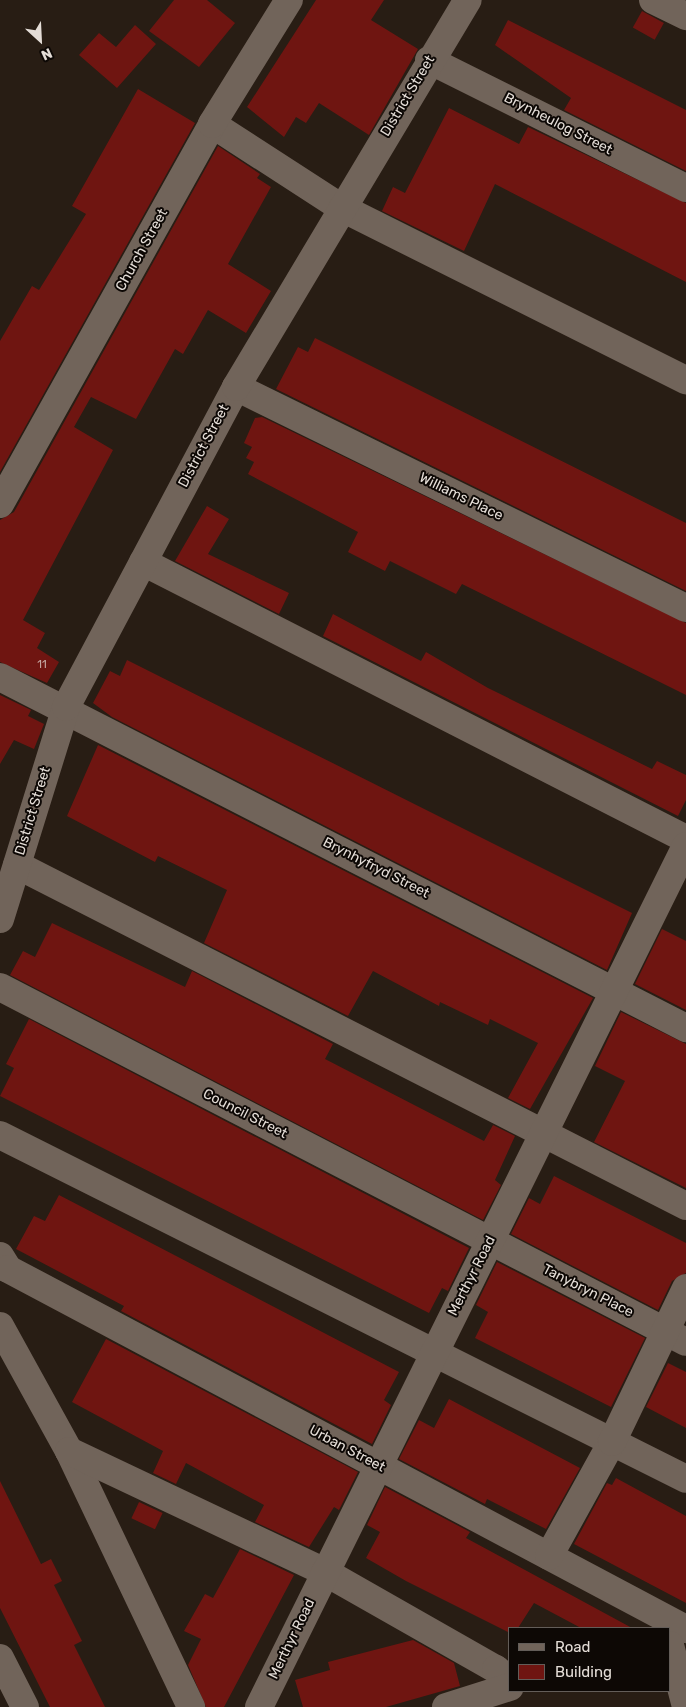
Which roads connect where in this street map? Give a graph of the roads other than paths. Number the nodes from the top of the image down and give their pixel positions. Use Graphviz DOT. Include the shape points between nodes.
graph roads {
  1 [pos="289,0"];
  2 [pos="468,0"];
  3 [pos="653,0"];
  4 [pos="686,16"];
  5 [pos="429,60"];
  6 [pos="212,124"];
  7 [pos="686,188"];
  8 [pos="342,208"];
  9 [pos="686,380"];
  10 [pos="236,387"];
  11 [pos="0,504"];
  12 [pos="143,562"];
  13 [pos="686,608"];
  14 [pos="0,677"];
  15 [pos="66,707"];
  16 [pos="686,839"];
  17 [pos="686,846"];
  18 [pos="17,865"];
  19 [pos="0,919"];
  20 [pos="0,987"];
  21 [pos="616,992"];
  22 [pos="686,1028"];
  23 [pos="544,1134"];
  24 [pos="0,1135"];
  25 [pos="686,1206"];
  26 [pos="490,1240"];
  27 [pos="4,1262"];
  28 [pos="686,1288"];
  29 [pos="0,1326"];
  30 [pos="675,1336"];
  31 [pos="435,1350"];
  32 [pos="612,1442"];
  33 [pos="69,1451"];
  34 [pos="377,1465"];
  35 [pos="686,1479"];
  36 [pos="549,1556"];
  37 [pos="325,1572"];
  38 [pos="686,1630"];
  39 [pos="671,1637"];
  40 [pos="671,1649"];
  41 [pos="0,1658"];
  42 [pos="508,1679"];
  43 [pos="508,1688"];
  44 [pos="25,1707"];
  45 [pos="191,1707"];
  46 [pos="259,1707"];
  47 [pos="446,1707"];
  48 [pos="686,1707"];
  1 -- 6 [label="street, Church Street"];
  2 -- 5 [label="street, District Street"];
  3 -- 4 [label="street"];
  5 -- 7 [label="street, Brynheulog Street"];
  5 -- 8 [label="street, District Street"];
  6 -- 8 [label="street"];
  6 -- 11 [label="street, Church Street"];
  8 -- 9 [label="street"];
  8 -- 10 [label="street, District Street"];
  10 -- 12 [label="street, District Street"];
  10 -- 13 [label="street, Williams Place"];
  12 -- 15 [label="street, District Street"];
  12 -- 16 [label="street"];
  14 -- 15 [label="street, Brynhyfryd Street"];
  15 -- 18 [label="street, District Street"];
  15 -- 21 [label="street, Brynhyfryd Street"];
  17 -- 21 [label="street, Merthyr Road"];
  18 -- 19 [label="street, District Street"];
  18 -- 23 [label="street"];
  20 -- 26 [label="street, Council Street"];
  21 -- 22 [label="street, Brynhyfryd Street"];
  21 -- 23 [label="street, Merthyr Road"];
  23 -- 25 [label="street"];
  23 -- 26 [label="street, Merthyr Road"];
  24 -- 31 [label="street"];
  26 -- 30 [label="street, Tanybryn Place"];
  26 -- 31 [label="street, Merthyr Road"];
  27 -- 34 [label="street, Urban Street"];
  28 -- 30 [label="street"];
  29 -- 33 [label="street"];
  30 -- 32 [label="street"];
  31 -- 32 [label="street"];
  31 -- 34 [label="street, Merthyr Road"];
  32 -- 35 [label="street"];
  32 -- 36 [label="street"];
  33 -- 37 [label="street"];
  33 -- 45 [label="street"];
  34 -- 36 [label="street, Urban Street"];
  34 -- 37 [label="street, Merthyr Road"];
  36 -- 38 [label="street, Urban Street"];
  37 -- 42 [label="street" via="496,1668"];
  37 -- 46 [label="street, Merthyr Road"];
  38 -- 39 [label="street"];
  40 -- 48 [label="street"];
  41 -- 44 [label="street"];
  43 -- 47 [label="street"];
}
